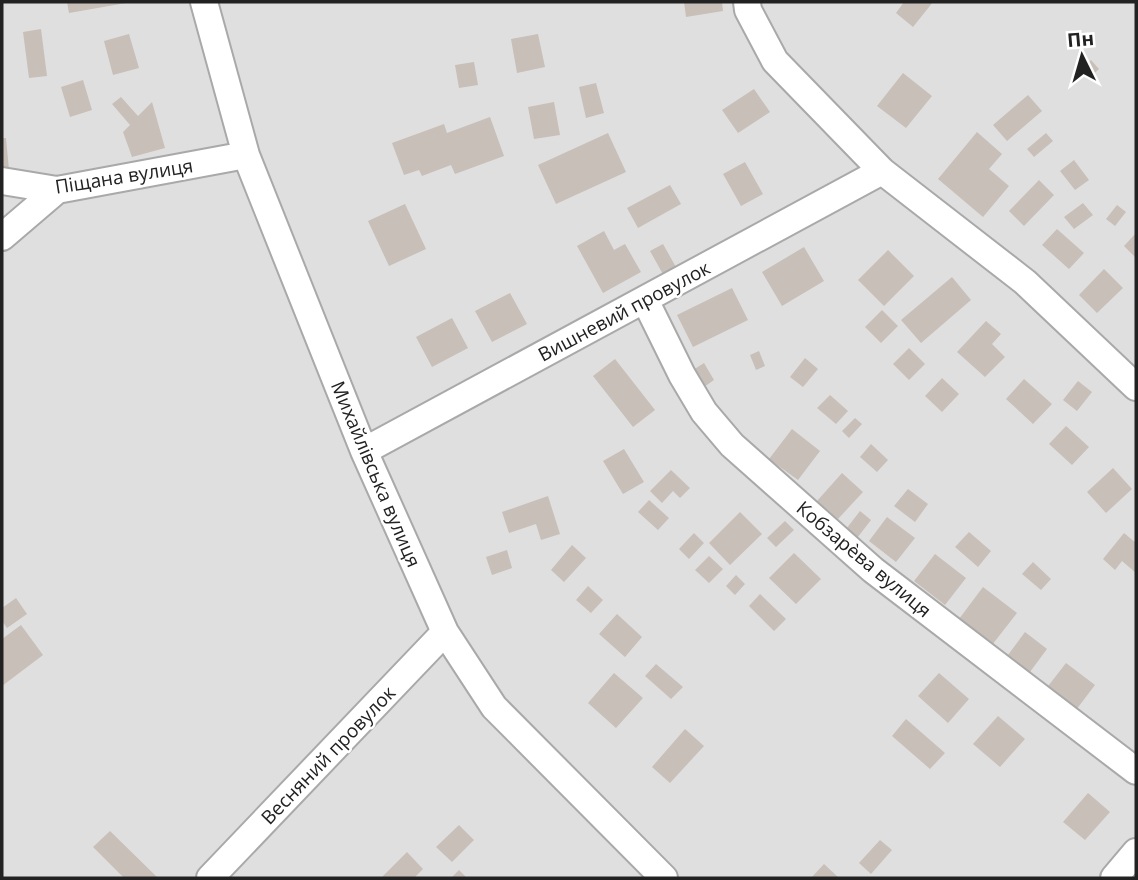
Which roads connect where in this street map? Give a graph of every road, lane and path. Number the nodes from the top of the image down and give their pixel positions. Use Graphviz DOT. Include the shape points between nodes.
graph roads {
  1 [pos="204,2"];
  2 [pos="747,2"];
  3 [pos="246,155"];
  4 [pos="882,170"];
  5 [pos="2,181"];
  6 [pos="57,190"];
  7 [pos="2,237"];
  8 [pos="645,300"];
  9 [pos="1136,387"];
  10 [pos="364,451"];
  11 [pos="445,632"];
  12 [pos="1136,771"];
  13 [pos="1136,852"];
  14 [pos="210,878"];
  15 [pos="664,878"];
  16 [pos="1114,878"];
  1 -- 3 [label="street, Михайлівська вулиця"];
  2 -- 4 [label="street" via="775,61"];
  3 -- 6 [label="street, Піщана вулиця"];
  3 -- 10 [label="street, Михайлівська вулиця"];
  4 -- 8 [label="street, Вишневий провулок"];
  4 -- 9 [label="street" via="1025,282"];
  5 -- 6 [label="street, Піщана вулиця"];
  6 -- 7 [label="street"];
  8 -- 10 [label="street, Вишневий провулок"];
  8 -- 12 [label="street, Кобзарèва вулиця" via="704,412 732,445 873,570"];
  10 -- 11 [label="street, Михайлівська вулиця"];
  11 -- 14 [label="street, Весняний провулок"];
  11 -- 15 [label="street, Михайлівська вулиця" via="494,707"];
  13 -- 16 [label="street"];
}
